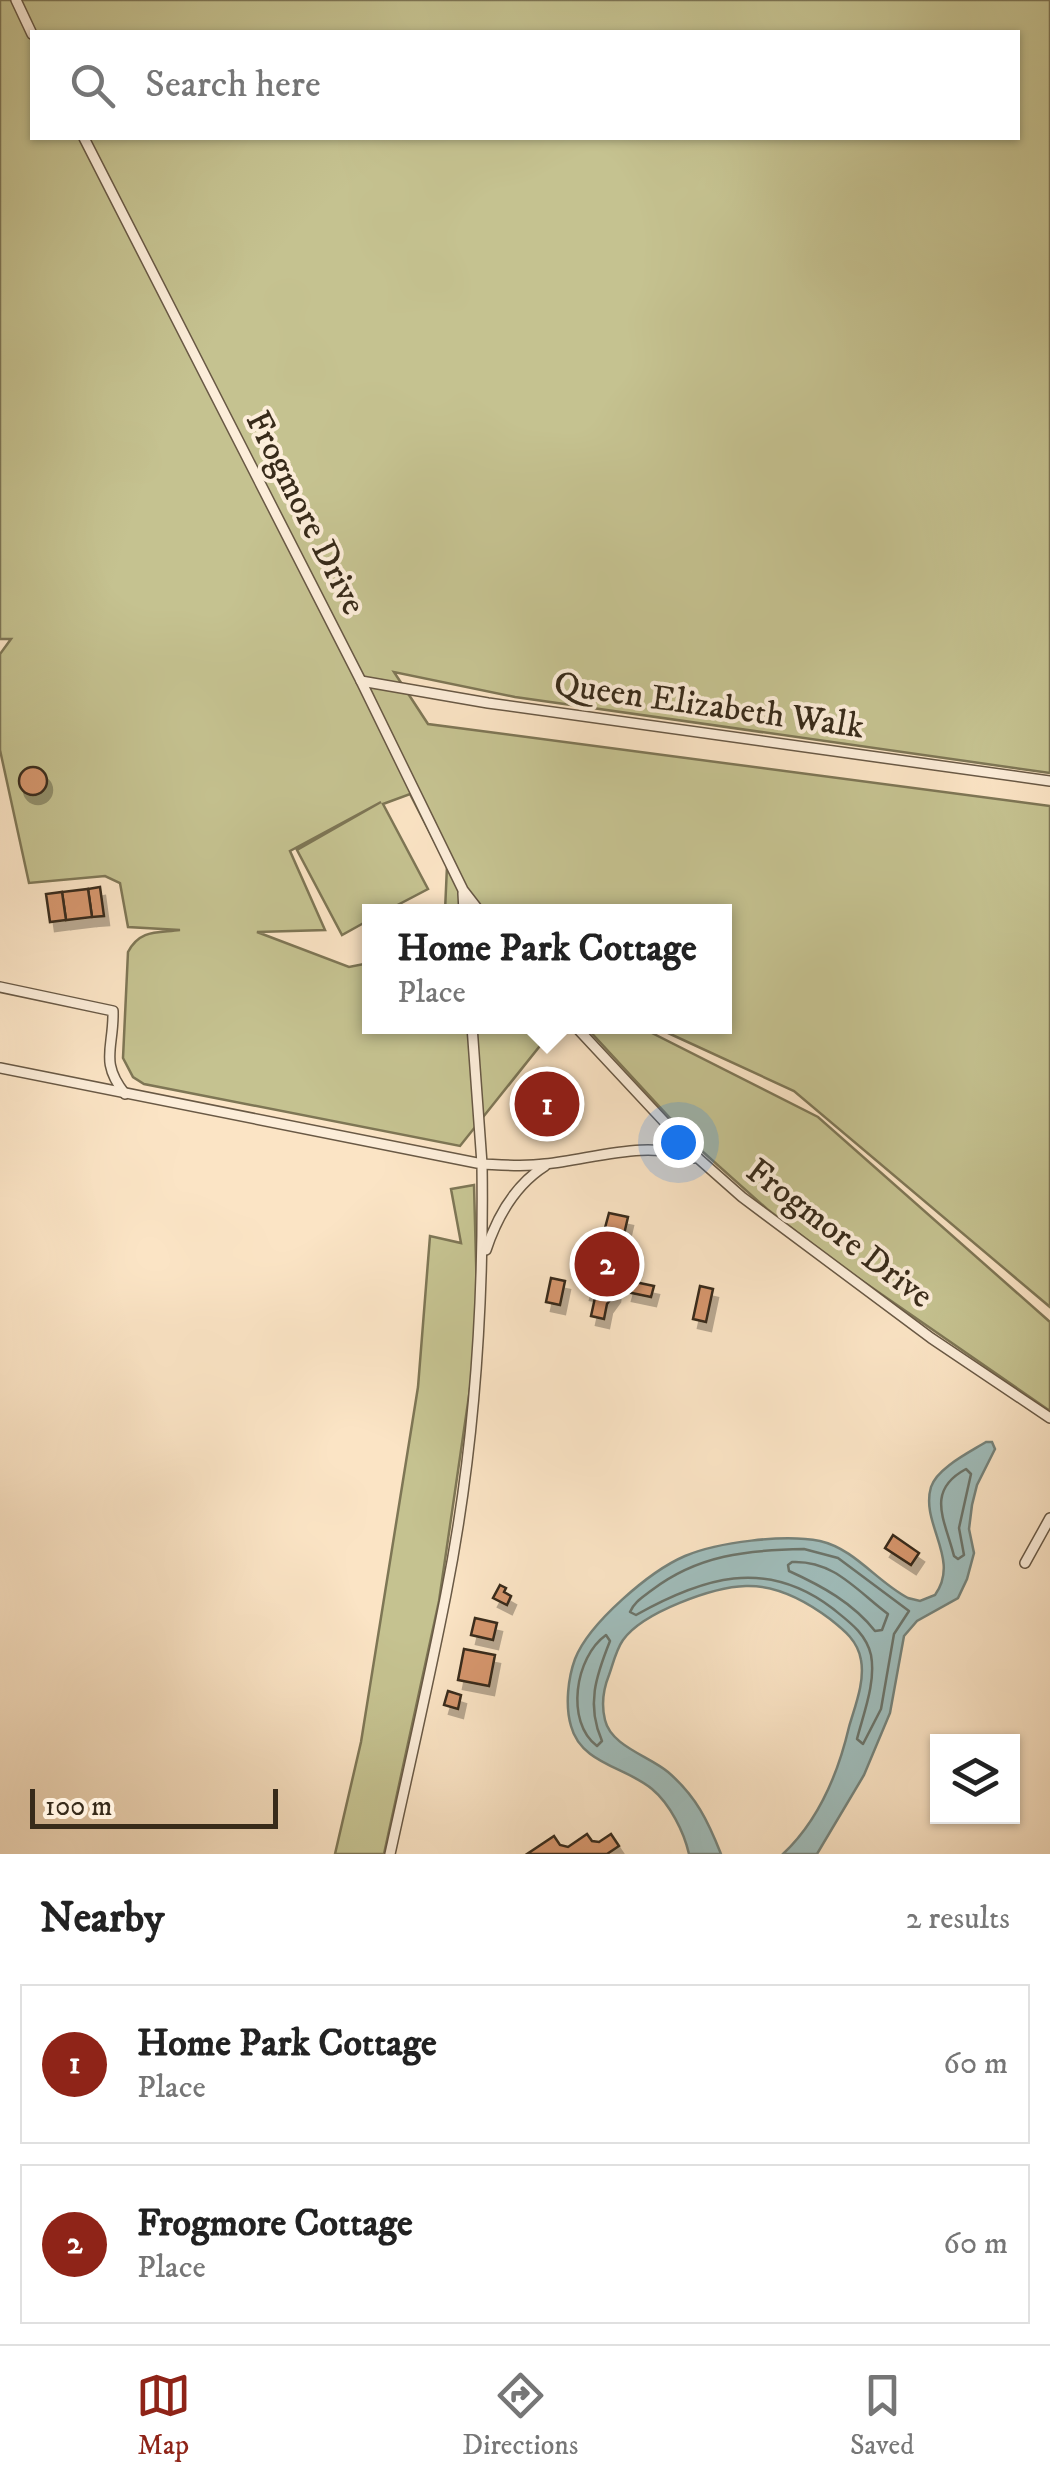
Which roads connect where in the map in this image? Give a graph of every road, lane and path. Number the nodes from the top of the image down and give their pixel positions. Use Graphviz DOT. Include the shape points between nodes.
graph roads {
  1 [pos="16,0"];
  2 [pos="30,30"];
  3 [pos="85,140"];
  4 [pos="361,681"];
  5 [pos="1050,780"];
  6 [pos="463,890"];
  7 [pos="464,904"];
  8 [pos="474,904"];
  9 [pos="0,986"];
  10 [pos="473,1034"];
  11 [pos="582,1034"];
  12 [pos="0,1068"];
  13 [pos="126,1094"];
  14 [pos="699,1159"];
  15 [pos="482,1164"];
  16 [pos="547,1164"];
  17 [pos="484,1257"];
  18 [pos="1050,1418"];
  19 [pos="1050,1518"];
  20 [pos="1025,1563"];
  21 [pos="390,1854"];
  1 -- 2 [label="lane"];
  3 -- 4 [label="lane, Frogmore Drive"];
  4 -- 5 [label="lane, Queen Elizabeth Walk"];
  4 -- 6 [label="lane, Frogmore Drive"];
  6 -- 7 [label="lane"];
  6 -- 8 [label="lane, Frogmore Drive"];
  9 -- 13 [label="lane" via="113,1011 110,1076"];
  10 -- 15 [label="lane"];
  11 -- 14 [label="lane, Frogmore Drive"];
  12 -- 13 [label="lane"];
  13 -- 15 [label="lane"];
  14 -- 16 [label="lane" via="680,1152 624,1152"];
  14 -- 18 [label="lane, Frogmore Drive" via="859,1286"];
  15 -- 16 [label="lane"];
  15 -- 17 [label="lane"];
  16 -- 17 [label="lane" via="512,1198"];
  17 -- 21 [label="lane" via="477,1372 447,1592"];
  19 -- 20 [label="lane"];
}
